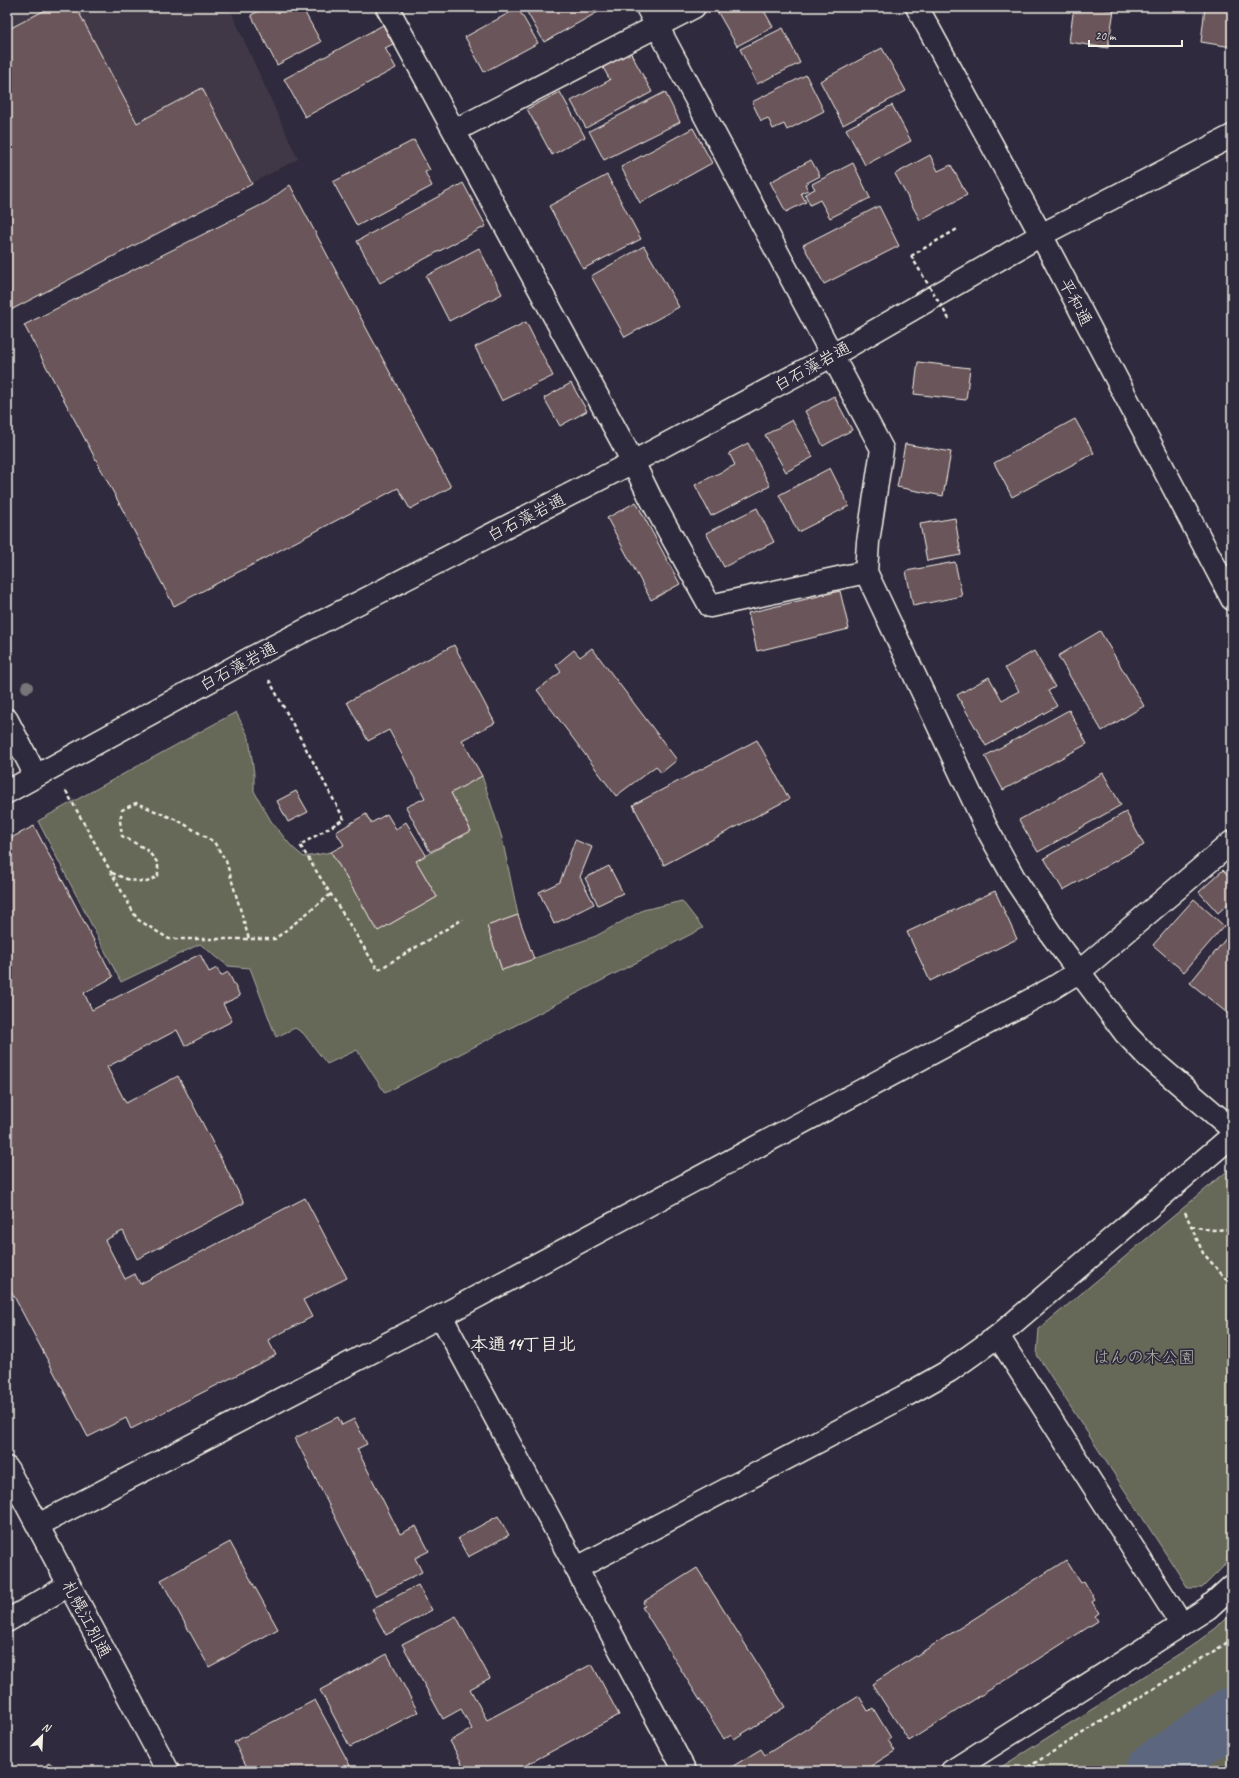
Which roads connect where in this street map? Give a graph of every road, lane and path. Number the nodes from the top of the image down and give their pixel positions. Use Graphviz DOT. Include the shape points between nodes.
graph roads {
  1 [pos="387,7"];
  2 [pos="694,7"];
  3 [pos="917,7"];
  4 [pos="652,16"];
  5 [pos="454,130"];
  6 [pos="1232,136"];
  7 [pos="959,228"];
  8 [pos="1041,235"];
  9 [pos="949,319"];
  10 [pos="833,355"];
  11 [pos="633,462"];
  12 [pos="866,572"];
  13 [pos="1232,599"];
  14 [pos="255,656"];
  15 [pos="7,720"];
  16 [pos="44,772"];
  17 [pos="7,792"];
  18 [pos="1232,842"];
  19 [pos="111,873"];
  20 [pos="331,894"];
  21 [pos="463,919"];
  22 [pos="249,939"];
  23 [pos="1080,971"];
  24 [pos="1232,1129"];
  25 [pos="1232,1136"];
  26 [pos="1176,1183"];
  27 [pos="1191,1226"];
  28 [pos="1232,1229"];
  29 [pos="1232,1286"];
  30 [pos="441,1316"];
  31 [pos="998,1336"];
  32 [pos="7,1468"];
  33 [pos="38,1525"];
  34 [pos="577,1568"];
  35 [pos="70,1586"];
  36 [pos="1232,1586"];
  37 [pos="7,1621"];
  38 [pos="1182,1625"];
  39 [pos="1232,1638"];
  40 [pos="168,1771"];
  41 [pos="685,1771"];
  42 [pos="952,1771"];
  43 [pos="1022,1771"];
  1 -- 5 [label="main road"];
  2 -- 4 [label="main road"];
  3 -- 8 [label="main road, 平和通"];
  4 -- 5 [label="main road"];
  4 -- 10 [label="main road"];
  5 -- 11 [label="main road"];
  6 -- 8 [label="main road, 白石藻岩通"];
  7 -- 9 [label="path, bridge" via="911,256"];
  8 -- 10 [label="main road, 白石藻岩通"];
  8 -- 13 [label="main road, 平和通"];
  10 -- 11 [label="main road, 白石藻岩通"];
  10 -- 12 [label="main road" via="882,449"];
  11 -- 12 [label="main road" via="710,606"];
  11 -- 14 [label="main road, 白石藻岩通"];
  12 -- 23 [label="main road" via="986,827 1014,878"];
  14 -- 16 [label="main road, 白石藻岩通"];
  14 -- 20 [label="path" via="344,819 300,846"];
  15 -- 16 [label="main road"];
  16 -- 17 [label="main road, 白石藻岩通"];
  16 -- 19 [label="path"];
  18 -- 23 [label="main road"];
  19 -- 22 [label="path" via="137,919 169,939"];
  19 -- 22 [label="path" via="129,880 147,882 158,876 158,862 146,849 122,836 122,810 136,803 179,822 214,842 226,861"];
  20 -- 21 [label="path" via="378,970"];
  20 -- 22 [label="path" via="274,939"];
  23 -- 24 [label="main road" via="1125,1032 1147,1056"];
  23 -- 30 [label="main road" via="1044,993"];
  25 -- 26 [label="main road"];
  26 -- 27 [label="path"];
  26 -- 31 [label="main road"];
  27 -- 28 [label="path" via="1213,1230"];
  27 -- 29 [label="path" via="1203,1253"];
  30 -- 33 [label="main road"];
  30 -- 34 [label="main road"];
  31 -- 34 [label="main road" via="949,1371 903,1397"];
  31 -- 38 [label="main road"];
  32 -- 33 [label="main road, 札幌江別通"];
  33 -- 35 [label="main road, 札幌江別通"];
  34 -- 41 [label="main road"];
  35 -- 37 [label="main road"];
  35 -- 40 [label="main road, 札幌江別通"];
  36 -- 38 [label="main road" via="1208,1608"];
  38 -- 42 [label="main road"];
  39 -- 43 [label="path"];
}
